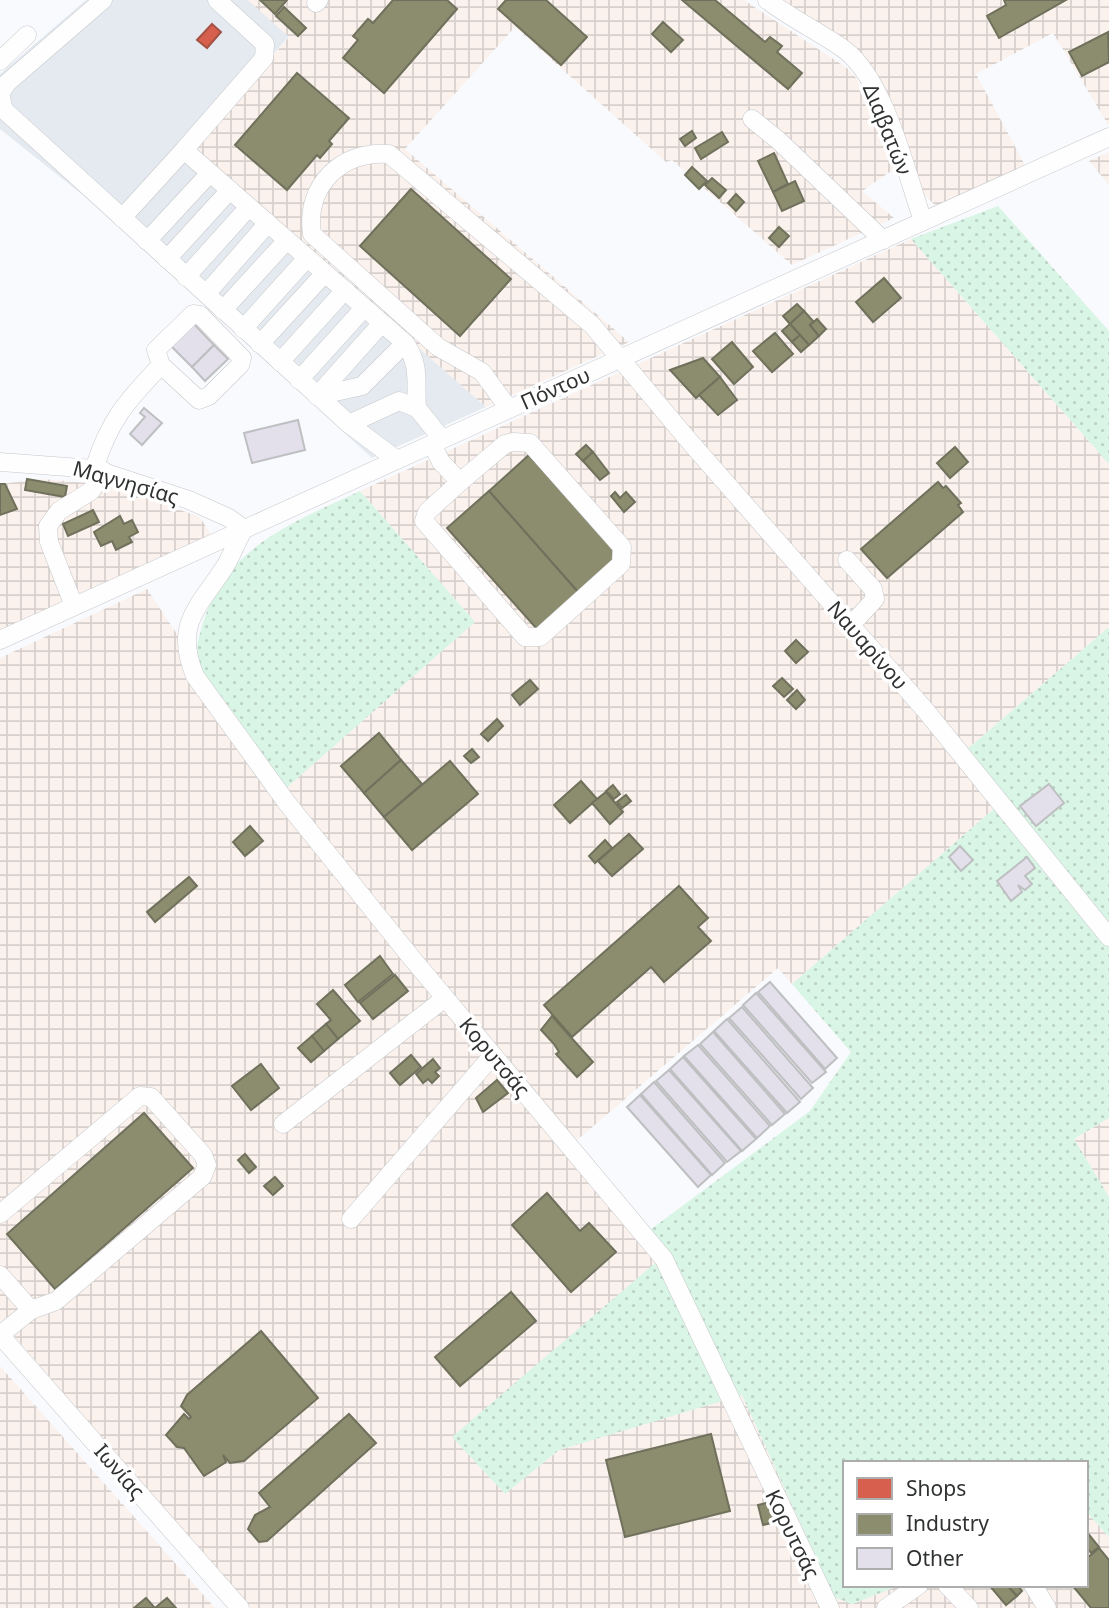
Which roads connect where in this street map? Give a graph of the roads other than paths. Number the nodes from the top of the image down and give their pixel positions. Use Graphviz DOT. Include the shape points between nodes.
graph roads {
  1 [pos="103,0"];
  2 [pos="217,0"];
  3 [pos="767,0"];
  4 [pos="27,35"];
  5 [pos="0,61"];
  6 [pos="752,119"];
  7 [pos="1109,137"];
  8 [pos="184,150"];
  9 [pos="210,173"];
  10 [pos="230,190"];
  11 [pos="249,207"];
  12 [pos="122,218"];
  13 [pos="923,221"];
  14 [pos="268,223"];
  15 [pos="287,240"];
  16 [pos="883,240"];
  17 [pos="148,242"];
  18 [pos="307,258"];
  19 [pos="167,259"];
  20 [pos="325,274"];
  21 [pos="186,276"];
  22 [pos="345,290"];
  23 [pos="206,295"];
  24 [pos="364,308"];
  25 [pos="223,310"];
  26 [pos="382,323"];
  27 [pos="243,329"];
  28 [pos="260,344"];
  29 [pos="405,344"];
  30 [pos="621,358"];
  31 [pos="280,362"];
  32 [pos="162,365"];
  33 [pos="299,380"];
  34 [pos="317,396"];
  35 [pos="417,408"];
  36 [pos="509,409"];
  37 [pos="349,424"];
  38 [pos="437,442"];
  39 [pos="397,460"];
  40 [pos="0,462"];
  41 [pos="99,470"];
  42 [pos="460,482"];
  43 [pos="244,529"];
  44 [pos="847,559"];
  45 [pos="74,606"];
  46 [pos="851,625"];
  47 [pos="0,640"];
  48 [pos="1109,937"];
  49 [pos="445,999"];
  50 [pos="493,1055"];
  51 [pos="283,1125"];
  52 [pos="0,1214"];
  53 [pos="351,1219"];
  54 [pos="0,1275"];
  55 [pos="32,1310"];
  56 [pos="0,1335"];
  57 [pos="916,1587"];
  58 [pos="949,1587"];
  59 [pos="1034,1587"];
  60 [pos="240,1608"];
  61 [pos="830,1608"];
  62 [pos="886,1608"];
  63 [pos="969,1608"];
  64 [pos="1047,1608"];
  1 -- 12 [label="street" via="0,94 4,110 17,124"];
  2 -- 8 [label="street" via="266,50 264,58"];
  3 -- 13 [label="street, Διαβατών" via="846,51 862,68 892,131"];
  4 -- 5 [label="street"];
  6 -- 16 [label="street"];
  7 -- 13 [label="street, Πόντου"];
  8 -- 9 [label="street"];
  8 -- 12 [label="street"];
  9 -- 10 [label="street"];
  9 -- 17 [label="street"];
  10 -- 11 [label="street"];
  10 -- 19 [label="street"];
  11 -- 14 [label="street"];
  11 -- 21 [label="street"];
  12 -- 17 [label="street"];
  13 -- 16 [label="street, Πόντου"];
  14 -- 15 [label="street"];
  14 -- 23 [label="street"];
  15 -- 18 [label="street"];
  15 -- 25 [label="street"];
  16 -- 30 [label="street, Πόντου"];
  17 -- 19 [label="street"];
  18 -- 20 [label="street"];
  18 -- 27 [label="street"];
  19 -- 21 [label="street"];
  20 -- 22 [label="street"];
  20 -- 28 [label="street"];
  21 -- 23 [label="street"];
  22 -- 24 [label="street"];
  22 -- 31 [label="street"];
  23 -- 25 [label="street"];
  24 -- 26 [label="street"];
  24 -- 33 [label="street"];
  25 -- 27 [label="street"];
  26 -- 29 [label="street"];
  26 -- 34 [label="street"];
  27 -- 28 [label="street"];
  28 -- 31 [label="street"];
  29 -- 34 [label="street" via="362,386"];
  29 -- 35 [label="street" via="415,356"];
  30 -- 36 [label="street, Πόντου"];
  30 -- 36 [label="street, Ναυαρίνου" via="592,325 388,155 367,154 336,167 316,192 312,234 439,347 482,372"];
  30 -- 46 [label="street, Ναυαρίνου"];
  31 -- 33 [label="street"];
  32 -- 32 [label="street" via="199,400 240,365 242,358 193,313 156,350"];
  32 -- 41 [label="street" via="118,412 106,433"];
  33 -- 34 [label="street"];
  34 -- 37 [label="street"];
  35 -- 37 [label="street" via="399,401"];
  35 -- 38 [label="street"];
  36 -- 38 [label="street, Πόντου"];
  37 -- 39 [label="street"];
  38 -- 39 [label="street, Πόντου"];
  38 -- 42 [label="street" via="442,461"];
  39 -- 43 [label="street, Πόντου"];
  40 -- 41 [label="street, Μαγνησίας"];
  41 -- 43 [label="street, Μαγνησίας" via="201,505"];
  41 -- 45 [label="street" via="92,491 59,511 48,526 49,542"];
  42 -- 42 [label="street" via="505,444 530,443 622,547 621,564 541,637 525,637 424,522 426,512"];
  43 -- 45 [label="street, Πόντου"];
  43 -- 49 [label="street, Κορυτσάς" via="186,630 195,676 287,803"];
  44 -- 46 [label="street" via="873,589 875,599"];
  45 -- 47 [label="street, Πόντου"];
  46 -- 48 [label="street, Ναυαρίνου"];
  49 -- 50 [label="street, Κορυτσάς"];
  49 -- 51 [label="street"];
  50 -- 53 [label="street"];
  50 -- 61 [label="street, Κορυτσάς" via="664,1259"];
  52 -- 55 [label="street" via="139,1096 151,1097 206,1160 206,1172 191,1186 56,1301"];
  54 -- 55 [label="street"];
  55 -- 56 [label="street"];
  56 -- 60 [label="street, Ιωνίας"];
  57 -- 62 [label="street"];
  58 -- 63 [label="street"];
  59 -- 64 [label="street"];
}
